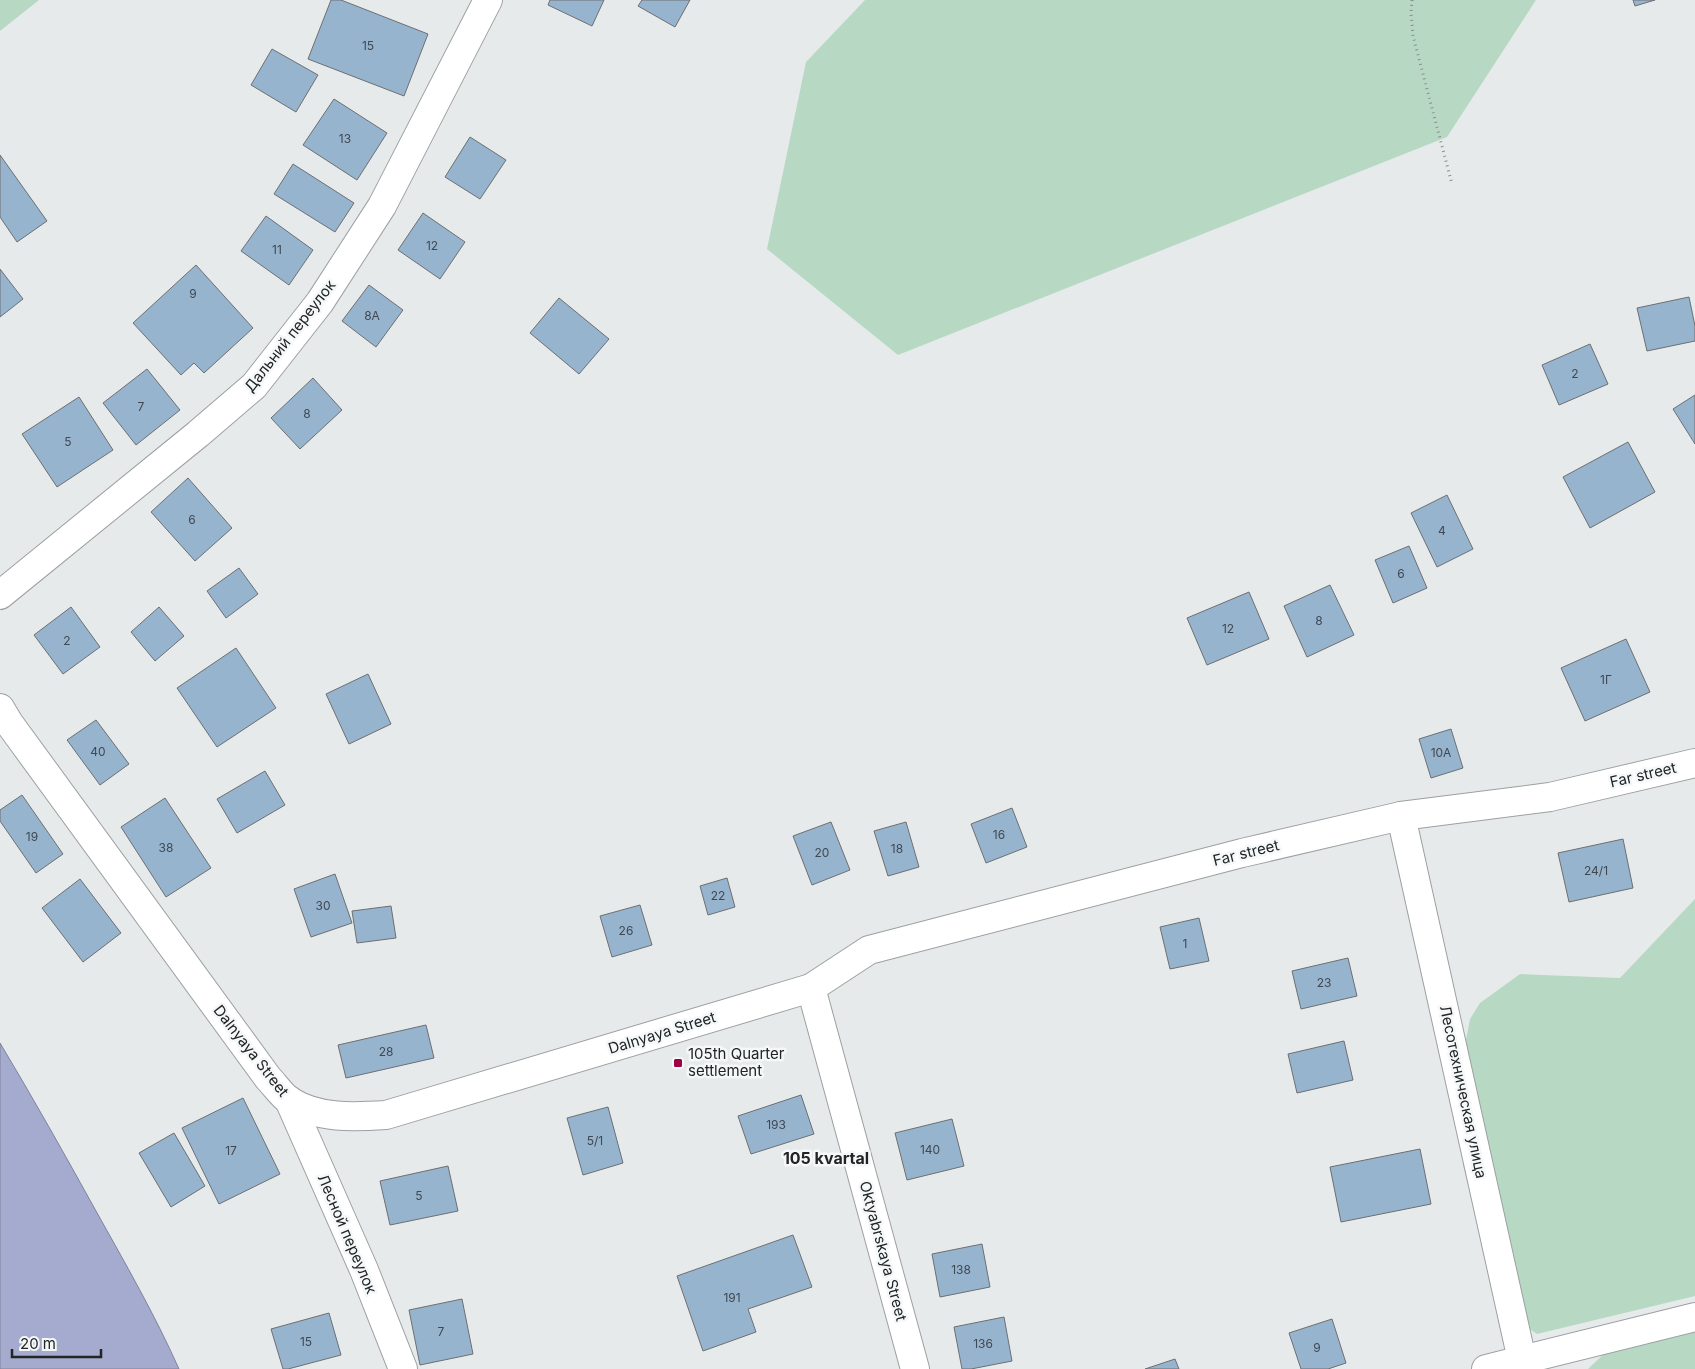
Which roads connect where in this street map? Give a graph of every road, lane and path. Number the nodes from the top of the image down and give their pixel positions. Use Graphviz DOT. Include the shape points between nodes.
graph roads {
  1 [pos="488,0"];
  2 [pos="1412,0"];
  3 [pos="1452,184"];
  4 [pos="0,595"];
  5 [pos="0,708"];
  6 [pos="1695,763"];
  7 [pos="1402,816"];
  8 [pos="811,988"];
  9 [pos="288,1100"];
  10 [pos="1695,1317"];
  11 [pos="1523,1365"];
  12 [pos="403,1369"];
  13 [pos="915,1369"];
  14 [pos="1486,1369"];
  1 -- 4 [label="street, Дальний переулок" via="382,206 320,302 254,386"];
  2 -- 3 [label="path" via="1413,36"];
  5 -- 9 [label="street, Dalnyaya Street" via="268,1078"];
  6 -- 7 [label="street, Far street" via="1550,797"];
  7 -- 8 [label="street, Far street" via="1242,853 869,950"];
  7 -- 11 [label="street, Лесотехническая улица"];
  8 -- 9 [label="street, Dalnyaya Street" via="386,1115 354,1117 315,1113"];
  8 -- 13 [label="street, Oktyabrskaya Street"];
  9 -- 12 [label="street, Лесной переулок" via="364,1270"];
  10 -- 11 [label="street"];
  11 -- 14 [label="street"];
}
